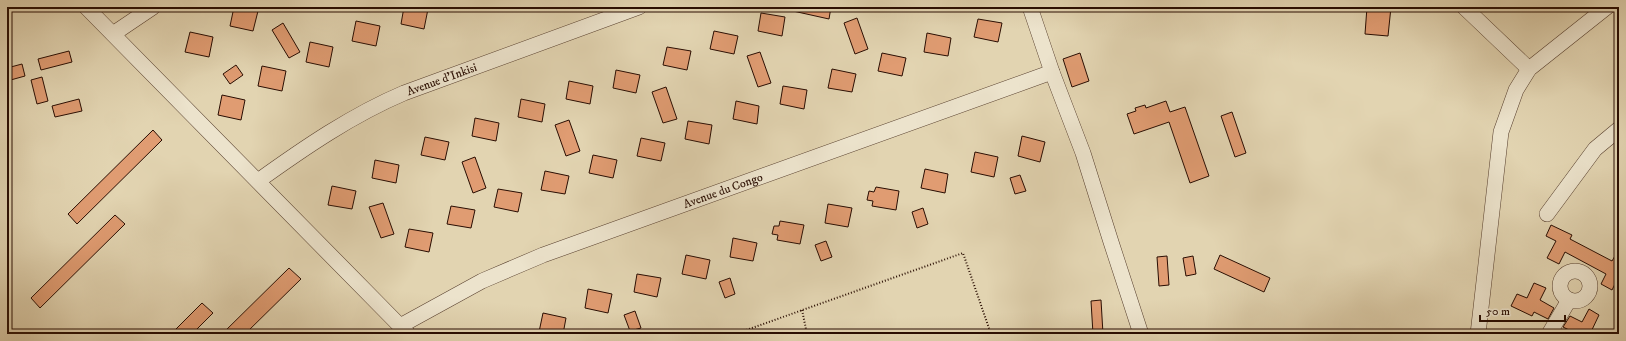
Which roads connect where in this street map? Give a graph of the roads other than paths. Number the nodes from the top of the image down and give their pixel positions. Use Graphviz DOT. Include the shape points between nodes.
graph roads {
  1 [pos="86,7"];
  2 [pos="153,7"];
  3 [pos="639,7"];
  4 [pos="1030,7"];
  5 [pos="1464,7"];
  6 [pos="1607,7"];
  7 [pos="113,34"];
  8 [pos="1529,69"];
  9 [pos="1052,72"];
  10 [pos="1619,129"];
  11 [pos="258,181"];
  12 [pos="1547,214"];
  13 [pos="1569,300"];
  14 [pos="404,330"];
  15 [pos="1141,334"];
  16 [pos="1478,334"];
  17 [pos="1549,334"];
  1 -- 7 [label="street"];
  2 -- 7 [label="street"];
  3 -- 11 [label="street, Avenue d'Inkisi" via="376,105 298,152"];
  4 -- 9 [label="street"];
  5 -- 8 [label="street"];
  6 -- 8 [label="street"];
  7 -- 11 [label="street"];
  8 -- 16 [label="street" via="1516,90 1501,132"];
  9 -- 14 [label="street, Avenue du Congo" via="543,255 482,281"];
  9 -- 15 [label="street" via="1083,153"];
  10 -- 12 [label="street" via="1595,149"];
  11 -- 14 [label="street"];
  13 -- 17 [label="street"];
}
